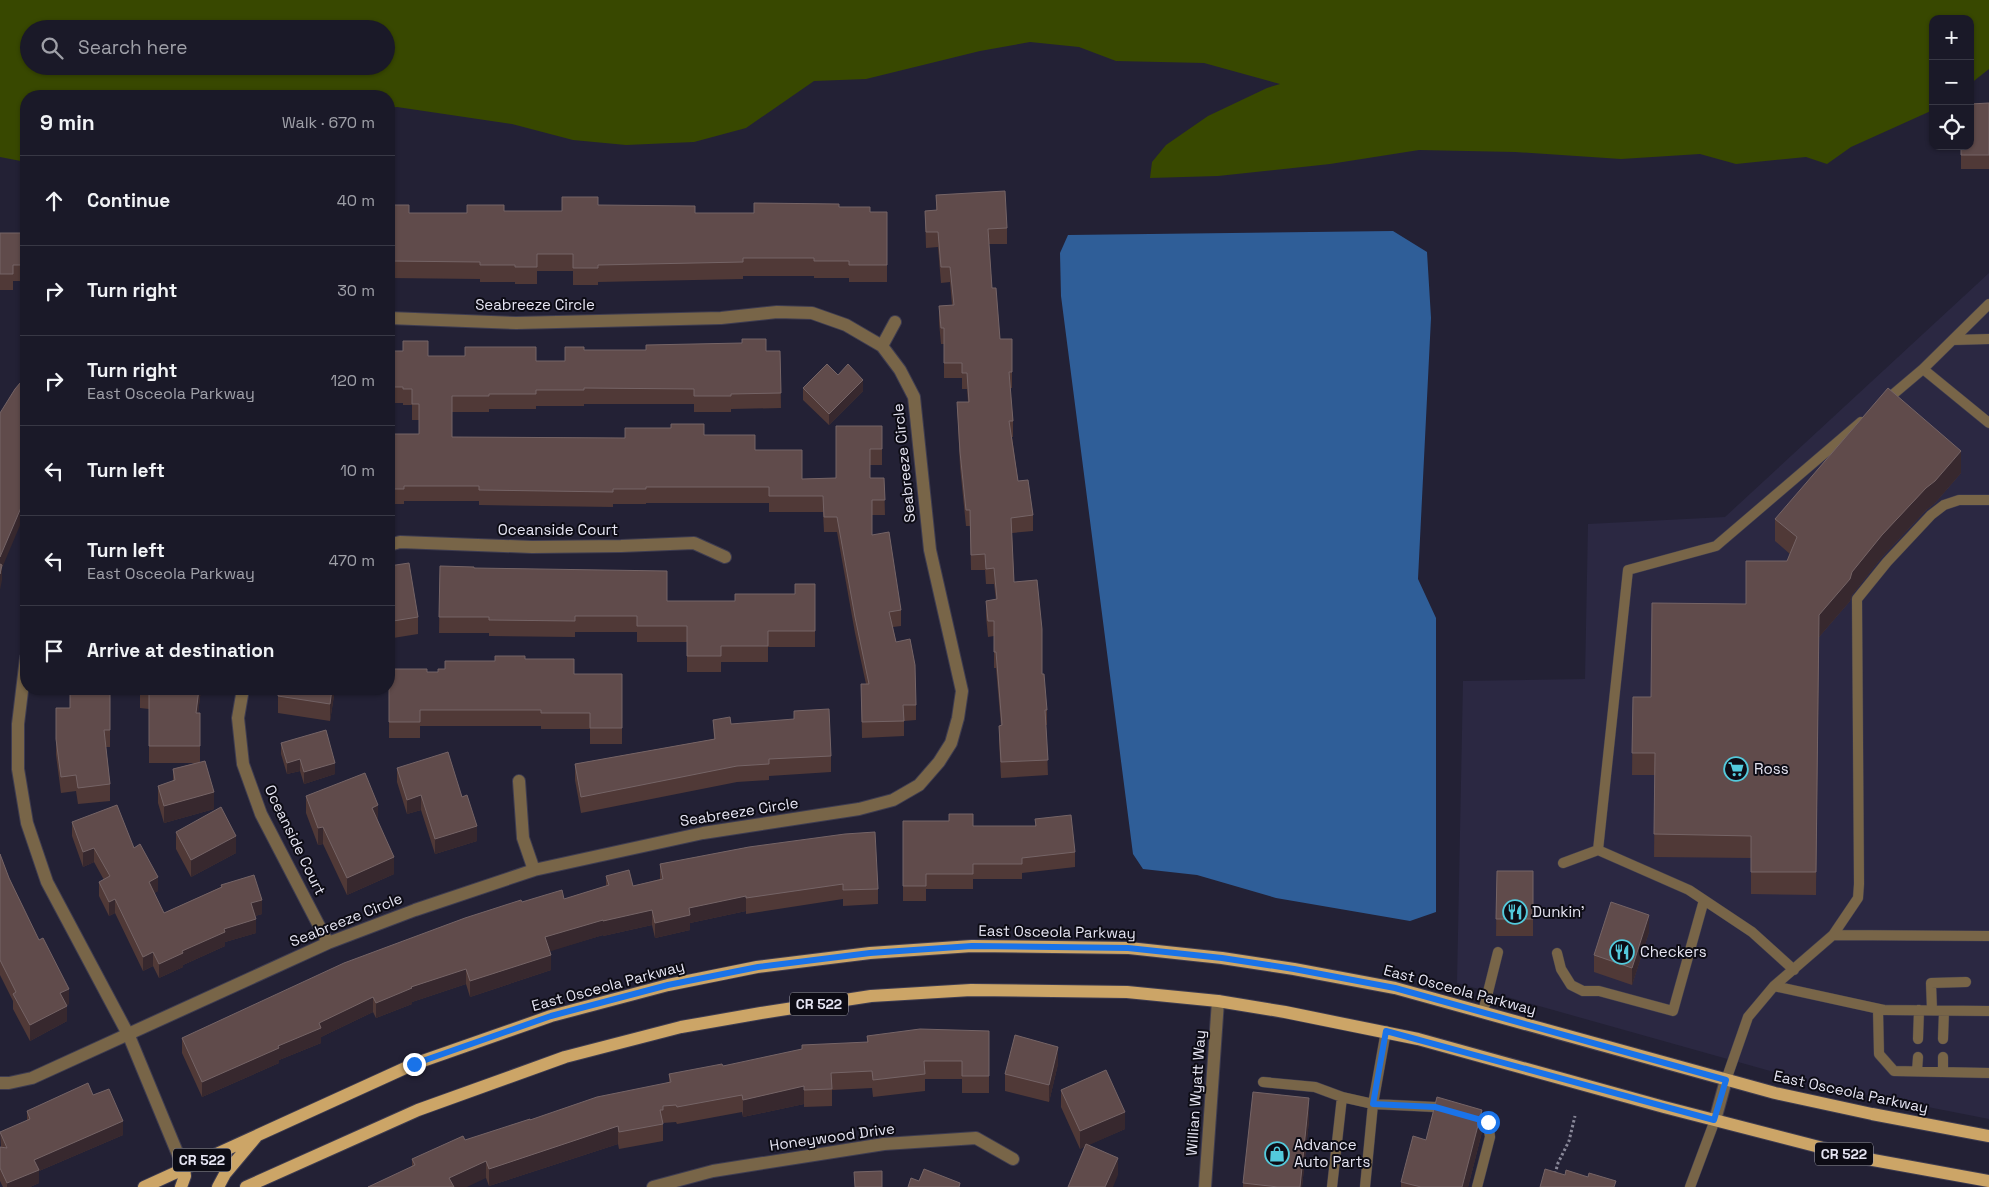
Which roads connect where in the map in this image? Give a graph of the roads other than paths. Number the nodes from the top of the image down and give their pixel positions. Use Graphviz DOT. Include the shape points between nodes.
graph roads {
  1 [pos="1989,304"];
  2 [pos="395,318"];
  3 [pos="895,322"];
  4 [pos="1989,339"];
  5 [pos="1953,340"];
  6 [pos="882,346"];
  7 [pos="1922,369"];
  8 [pos="1989,423"];
  9 [pos="1989,500"];
  10 [pos="395,543"];
  11 [pos="725,557"];
  12 [pos="22,695"];
  13 [pos="242,695"];
  14 [pos="520,781"];
  15 [pos="1598,850"];
  16 [pos="1563,862"];
  17 [pos="534,870"];
  18 [pos="1704,900"];
  19 [pos="1832,935"];
  20 [pos="1989,936"];
  21 [pos="328,943"];
  22 [pos="1498,952"];
  23 [pos="1557,953"];
  24 [pos="1794,970"];
  25 [pos="1966,982"];
  26 [pos="1774,986"];
  27 [pos="1218,1001"];
  28 [pos="1878,1009"];
  29 [pos="1919,1010"];
  30 [pos="1932,1010"];
  31 [pos="1944,1011"];
  32 [pos="1989,1011"];
  33 [pos="1483,1012"];
  34 [pos="1386,1031"];
  35 [pos="128,1036"];
  36 [pos="1918,1039"];
  37 [pos="1943,1039"];
  38 [pos="1918,1057"];
  39 [pos="1943,1057"];
  40 [pos="1917,1071"];
  41 [pos="1943,1072"];
  42 [pos="1989,1072"];
  43 [pos="1726,1080"];
  44 [pos="1263,1082"];
  45 [pos="0,1083"];
  46 [pos="1342,1097"];
  47 [pos="1373,1104"];
  48 [pos="1714,1120"];
  49 [pos="260,1133"];
  50 [pos="1989,1136"];
  51 [pos="1013,1159"];
  52 [pos="184,1169"];
  53 [pos="1989,1181"];
  54 [pos="144,1187"];
  55 [pos="181,1187"];
  56 [pos="218,1187"];
  57 [pos="246,1187"];
  58 [pos="653,1187"];
  59 [pos="1205,1187"];
  60 [pos="1332,1187"];
  61 [pos="1365,1187"];
  62 [pos="1477,1187"];
  63 [pos="1690,1187"];
  1 -- 5 [label="lane"];
  2 -- 6 [label="street, Seabreeze Circle" via="516,323 812,313 846,325"];
  3 -- 6 [label="street"];
  4 -- 5 [label="lane"];
  5 -- 7 [label="lane"];
  6 -- 17 [label="street, Seabreeze Circle" via="914,397 930,550 962,692 951,743 939,762 919,785 893,800 860,809 703,833"];
  7 -- 8 [label="lane"];
  7 -- 15 [label="lane" via="1716,546 1628,570"];
  9 -- 19 [label="lane" via="1960,500 1944,504 1887,562 1857,599 1860,884 1858,898"];
  10 -- 11 [label="street, Oceanside Court" via="532,547 694,543"];
  12 -- 35 [label="street" via="18,769 27,823 47,882"];
  13 -- 21 [label="street, Oceanside Court" via="238,718 243,764 261,814"];
  14 -- 17 [label="street" via="523,838"];
  15 -- 16 [label="lane"];
  15 -- 18 [label="lane" via="1689,890"];
  17 -- 21 [label="street, Seabreeze Circle"];
  18 -- 23 [label="lane" via="1673,1011 1571,985 1561,969"];
  18 -- 24 [label="lane" via="1752,932"];
  19 -- 20 [label="lane"];
  19 -- 24 [label="lane"];
  21 -- 35 [label="street, Seabreeze Circle"];
  22 -- 33 [label="lane"];
  24 -- 26 [label="lane"];
  25 -- 30 [label="lane" via="1931,983"];
  26 -- 28 [label="lane"];
  26 -- 43 [label="lane" via="1748,1017"];
  27 -- 34 [label="main road, CR 522"];
  27 -- 57 [label="main road, CR 522" via="1127,992 971,990 871,996 682,1027 565,1057 418,1110"];
  27 -- 59 [label="street, Willian Wyatt Way"];
  28 -- 29 [label="lane"];
  28 -- 40 [label="lane" via="1879,1054 1894,1071"];
  29 -- 30 [label="lane"];
  29 -- 36 [label="lane"];
  30 -- 31 [label="lane"];
  31 -- 32 [label="lane"];
  31 -- 37 [label="lane"];
  33 -- 43 [label="main road, East Osceola Parkway / CR 522"];
  33 -- 49 [label="main road, East Osceola Parkway / CR 522" via="1395,988 1294,969 1138,949 972,946 870,953 758,967 668,985 551,1016 414,1064"];
  34 -- 47 [label="lane"];
  34 -- 48 [label="main road, CR 522"];
  35 -- 45 [label="street, Seabreeze Circle" via="32,1078"];
  35 -- 52 [label="street"];
  38 -- 40 [label="lane"];
  39 -- 41 [label="lane"];
  40 -- 41 [label="lane"];
  41 -- 42 [label="lane"];
  43 -- 48 [label="street"];
  43 -- 50 [label="main road, East Osceola Parkway / CR 522" via="1872,1114"];
  44 -- 46 [label="lane" via="1315,1087"];
  46 -- 47 [label="lane"];
  46 -- 60 [label="lane"];
  47 -- 61 [label="lane"];
  47 -- 62 [label="lane" via="1435,1107 1488,1122 1490,1137"];
  48 -- 53 [label="main road, CR 522" via="1862,1158"];
  48 -- 63 [label="lane"];
  49 -- 52 [label="main road, East Osceola Parkway / CR 522"];
  49 -- 56 [label="main road"];
  51 -- 58 [label="street, Honeywood Drive" via="976,1138 884,1144 713,1171"];
  52 -- 54 [label="main road, East Osceola Parkway / CR 522"];
  52 -- 55 [label="main road"];
}
